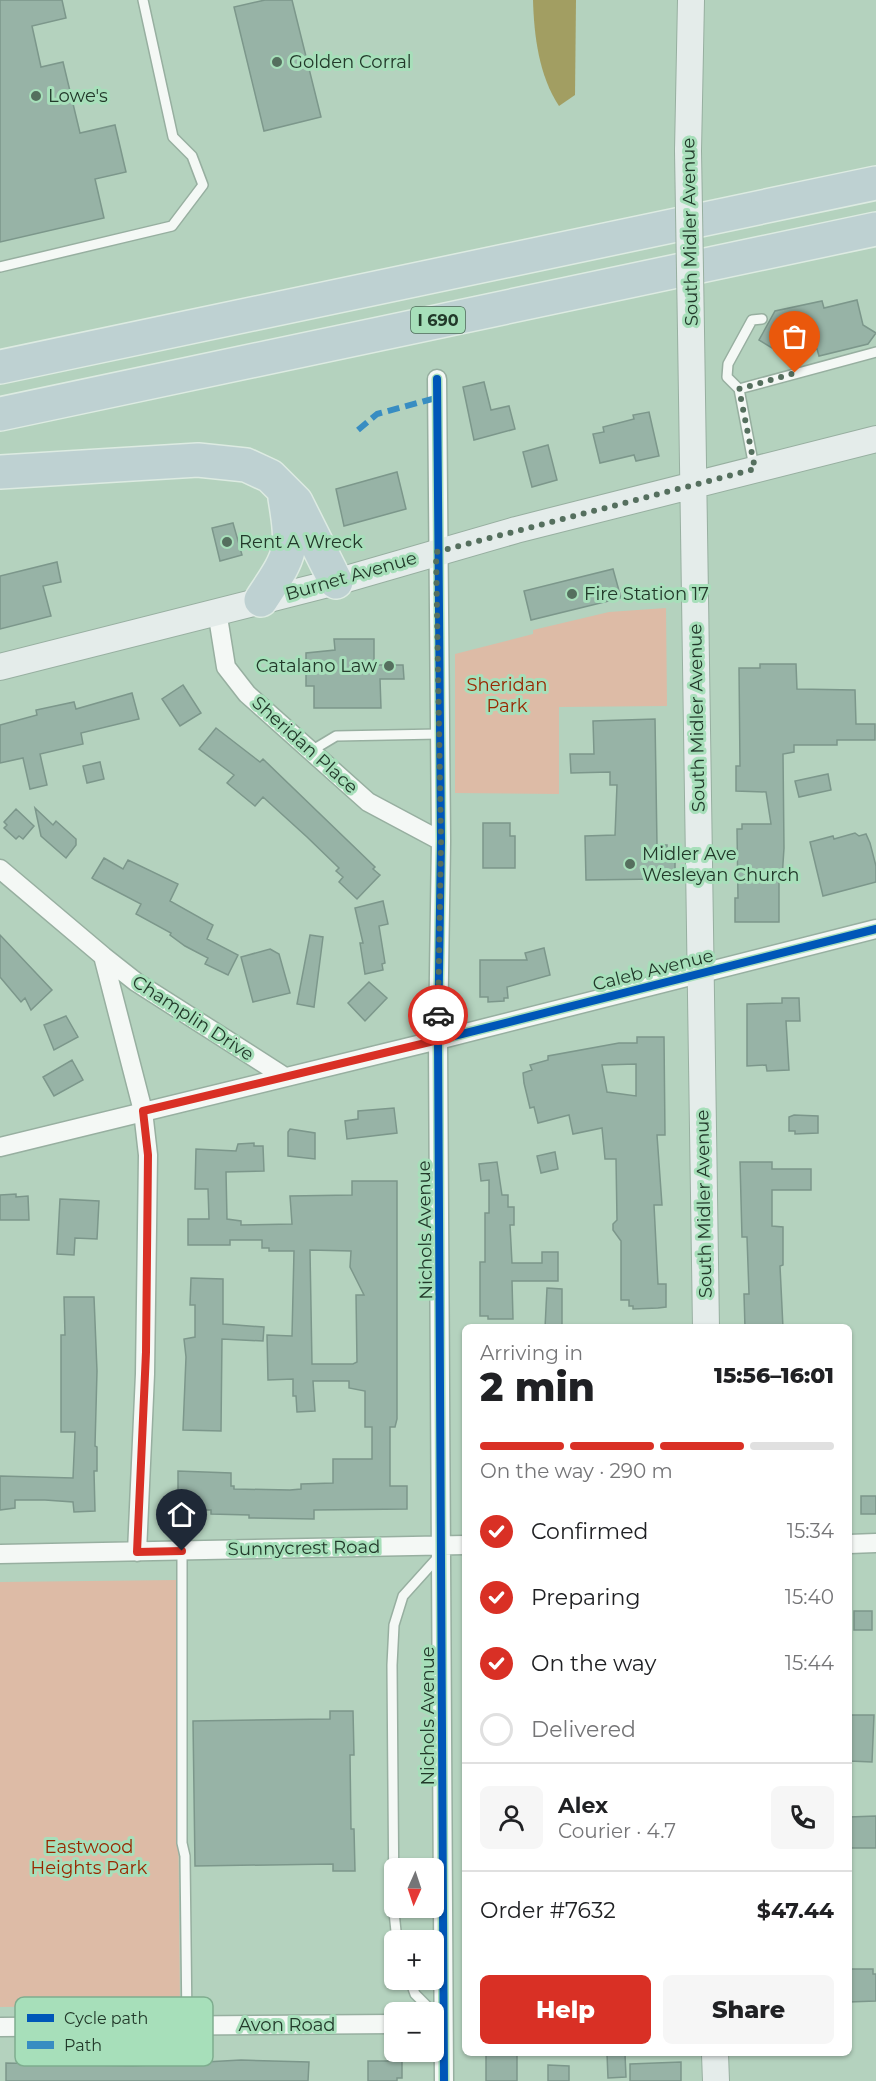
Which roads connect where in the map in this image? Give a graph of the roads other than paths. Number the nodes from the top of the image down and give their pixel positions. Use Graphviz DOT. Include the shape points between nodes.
graph roads {
  1 [pos="143,0"];
  2 [pos="691,0"];
  3 [pos="876,183"];
  4 [pos="876,229"];
  5 [pos="0,267"];
  6 [pos="762,319"];
  7 [pos="876,354"];
  8 [pos="0,368"];
  9 [pos="436,379"];
  10 [pos="739,389"];
  11 [pos="0,414"];
  12 [pos="876,439"];
  13 [pos="755,469"];
  14 [pos="0,472"];
  15 [pos="694,484"];
  16 [pos="283,487"];
  17 [pos="436,552"];
  18 [pos="336,582"];
  19 [pos="261,600"];
  20 [pos="217,611"];
  21 [pos="0,667"];
  22 [pos="439,734"];
  23 [pos="311,751"];
  24 [pos="441,841"];
  25 [pos="0,869"];
  26 [pos="876,929"];
  27 [pos="103,956"];
  28 [pos="701,974"];
  29 [pos="438,1040"];
  30 [pos="285,1077"];
  31 [pos="143,1111"];
  32 [pos="0,1147"];
  33 [pos="706,1324"];
  34 [pos="876,1543"];
  35 [pos="852,1544"];
  36 [pos="462,1546"];
  37 [pos="443,1549"];
  38 [pos="182,1551"];
  39 [pos="137,1552"];
  40 [pos="0,1554"];
  41 [pos="396,1930"];
  42 [pos="187,1997"];
  43 [pos="439,2002"];
  44 [pos="384,2024"];
  45 [pos="213,2025"];
  46 [pos="0,2027"];
  47 [pos="15,2027"];
  48 [pos="715,2056"];
  49 [pos="442,2062"];
  50 [pos="444,2081"];
  51 [pos="716,2081"];
  1 -- 5 [label="lane" via="172,137 192,156 203,185 172,226"];
  2 -- 15 [label="main road, South Midler Avenue, bridge" via="688,151"];
  3 -- 8 [label="highway"];
  4 -- 11 [label="highway, I 690"];
  6 -- 10 [label="lane" via="752,320 728,364 727,377"];
  7 -- 10 [label="lane"];
  9 -- 17 [label="street, Nichols Avenue"];
  10 -- 13 [label="lane"];
  12 -- 13 [label="main road, Burnet Avenue"];
  13 -- 15 [label="main road, Burnet Avenue"];
  14 -- 16 [label="highway" via="227,461 270,476"];
  15 -- 17 [label="main road, Burnet Avenue"];
  15 -- 28 [label="main road, South Midler Avenue"];
  16 -- 18 [label="highway" via="296,502"];
  16 -- 19 [label="highway" via="292,539 286,561"];
  17 -- 18 [label="main road, Burnet Avenue"];
  17 -- 22 [label="street, Nichols Avenue"];
  18 -- 19 [label="main road, Burnet Avenue"];
  19 -- 20 [label="main road, Burnet Avenue"];
  20 -- 21 [label="main road, Burnet Avenue"];
  20 -- 23 [label="street, Sheridan Place" via="226,667 247,694"];
  22 -- 23 [label="lane" via="336,736"];
  22 -- 24 [label="street, Nichols Avenue"];
  23 -- 24 [label="street, Sheridan Place" via="368,802"];
  24 -- 29 [label="street, Nichols Avenue"];
  25 -- 27 [label="street, Champlin Drive"];
  26 -- 28 [label="street, Caleb Avenue"];
  27 -- 30 [label="street, Champlin Drive" via="136,982"];
  27 -- 31 [label="street, Champlin Drive"];
  28 -- 29 [label="street, Caleb Avenue"];
  28 -- 33 [label="main road, South Midler Avenue"];
  29 -- 30 [label="street, Caleb Avenue"];
  29 -- 37 [label="street, Nichols Avenue"];
  30 -- 31 [label="street, Caleb Avenue"];
  31 -- 32 [label="street, Caleb Avenue"];
  31 -- 39 [label="street, Champlin Drive" via="148,1155 145,1374"];
  34 -- 35 [label="street"];
  36 -- 37 [label="street, Sunnycrest Road"];
  37 -- 38 [label="street, Sunnycrest Road"];
  37 -- 41 [label="lane" via="403,1596 394,1625"];
  37 -- 43 [label="street, Nichols Avenue"];
  38 -- 39 [label="street, Sunnycrest Road"];
  38 -- 42 [label="lane" via="182,1843"];
  39 -- 40 [label="street, Sunnycrest Road"];
  44 -- 45 [label="street, Avon Road"];
  46 -- 47 [label="street, Avon Road"];
  48 -- 51 [label="main road"];
  49 -- 50 [label="street, Nichols Avenue"];
}
